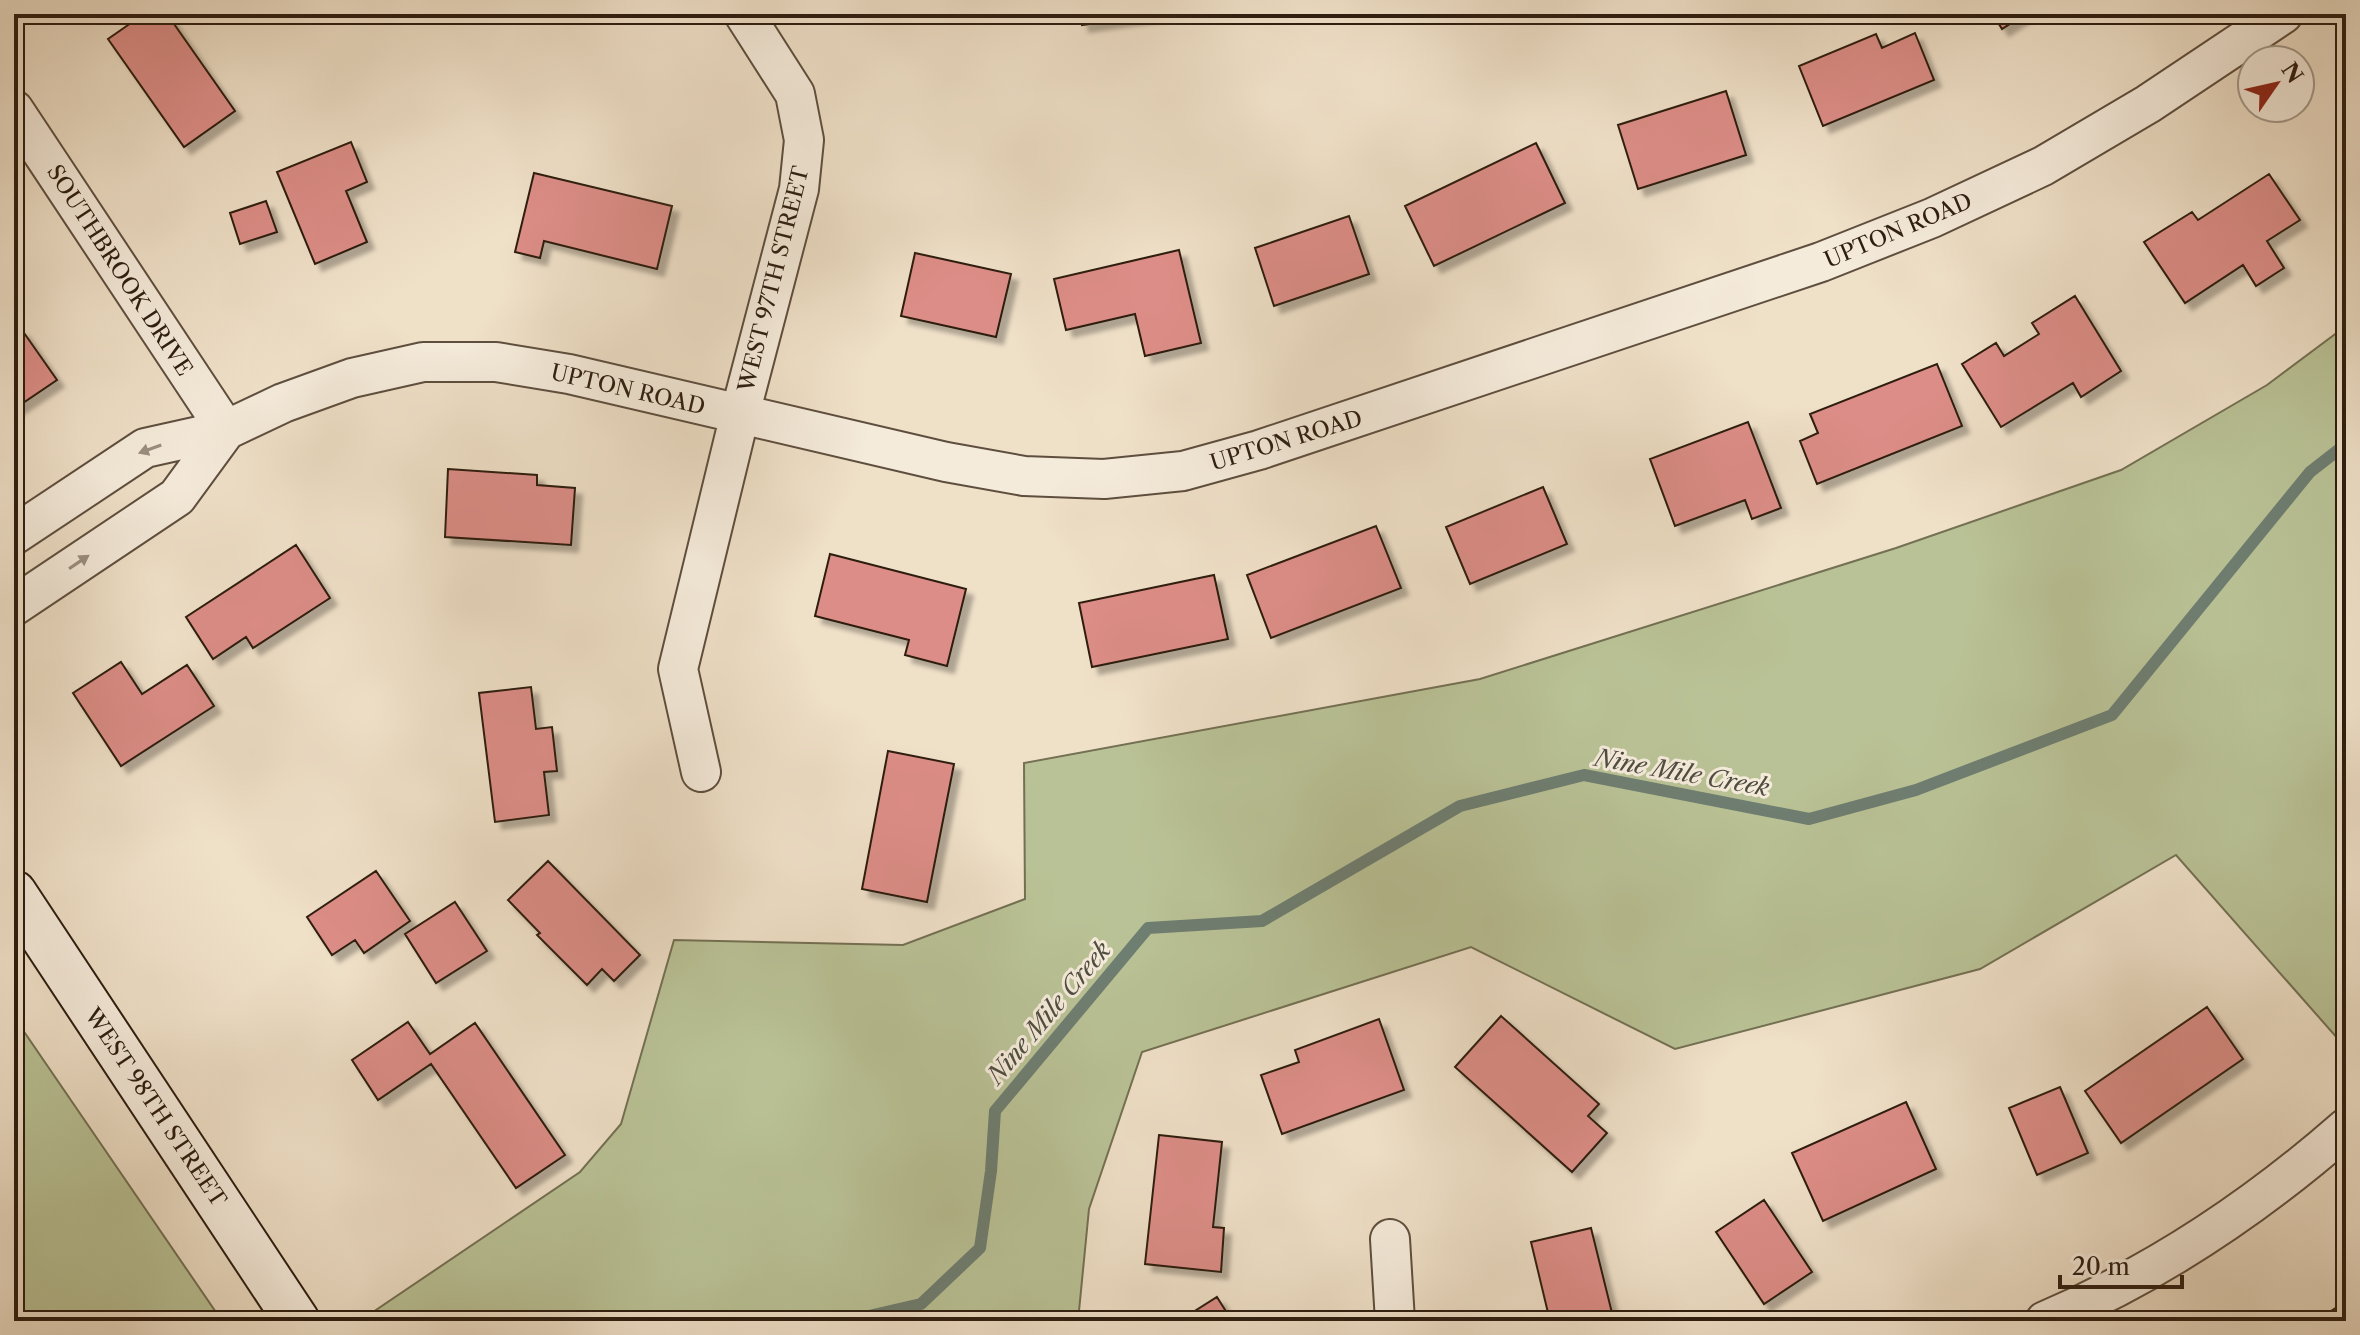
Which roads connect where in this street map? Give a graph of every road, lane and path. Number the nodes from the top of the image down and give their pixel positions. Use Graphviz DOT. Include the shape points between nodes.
graph roads {
  1 [pos="744,14"];
  2 [pos="2283,14"];
  3 [pos="14,110"];
  4 [pos="740,414"];
  5 [pos="226,430"];
  6 [pos="14,535"];
  7 [pos="14,606"];
  8 [pos="701,772"];
  9 [pos="14,893"];
  10 [pos="2346,1128"];
  11 [pos="1390,1239"];
  12 [pos="297,1321"];
  13 [pos="1395,1321"];
  14 [pos="2045,1321"];
  1 -- 4 [label="street, WEST 97TH STREET" via="795,94 804,140 799,189"];
  2 -- 4 [label="street, UPTON ROAD" via="2043,166 1932,218 1777,277 1183,471 1104,479 1024,476"];
  3 -- 5 [label="street, SOUTHBROOK DRIVE"];
  4 -- 5 [label="street, UPTON ROAD" via="510,364 423,362 352,378"];
  4 -- 8 [label="street, WEST 97TH STREET" via="678,669"];
  5 -- 6 [label="street, UPTON ROAD, one-way" via="145,448"];
  7 -- 5 [label="street, UPTON ROAD, one-way" via="177,497"];
  9 -- 12 [label="street, WEST 98TH STREET"];
  10 -- 14 [label="street" via="2296,1172 2149,1271"];
  11 -- 13 [label="street"];
}
